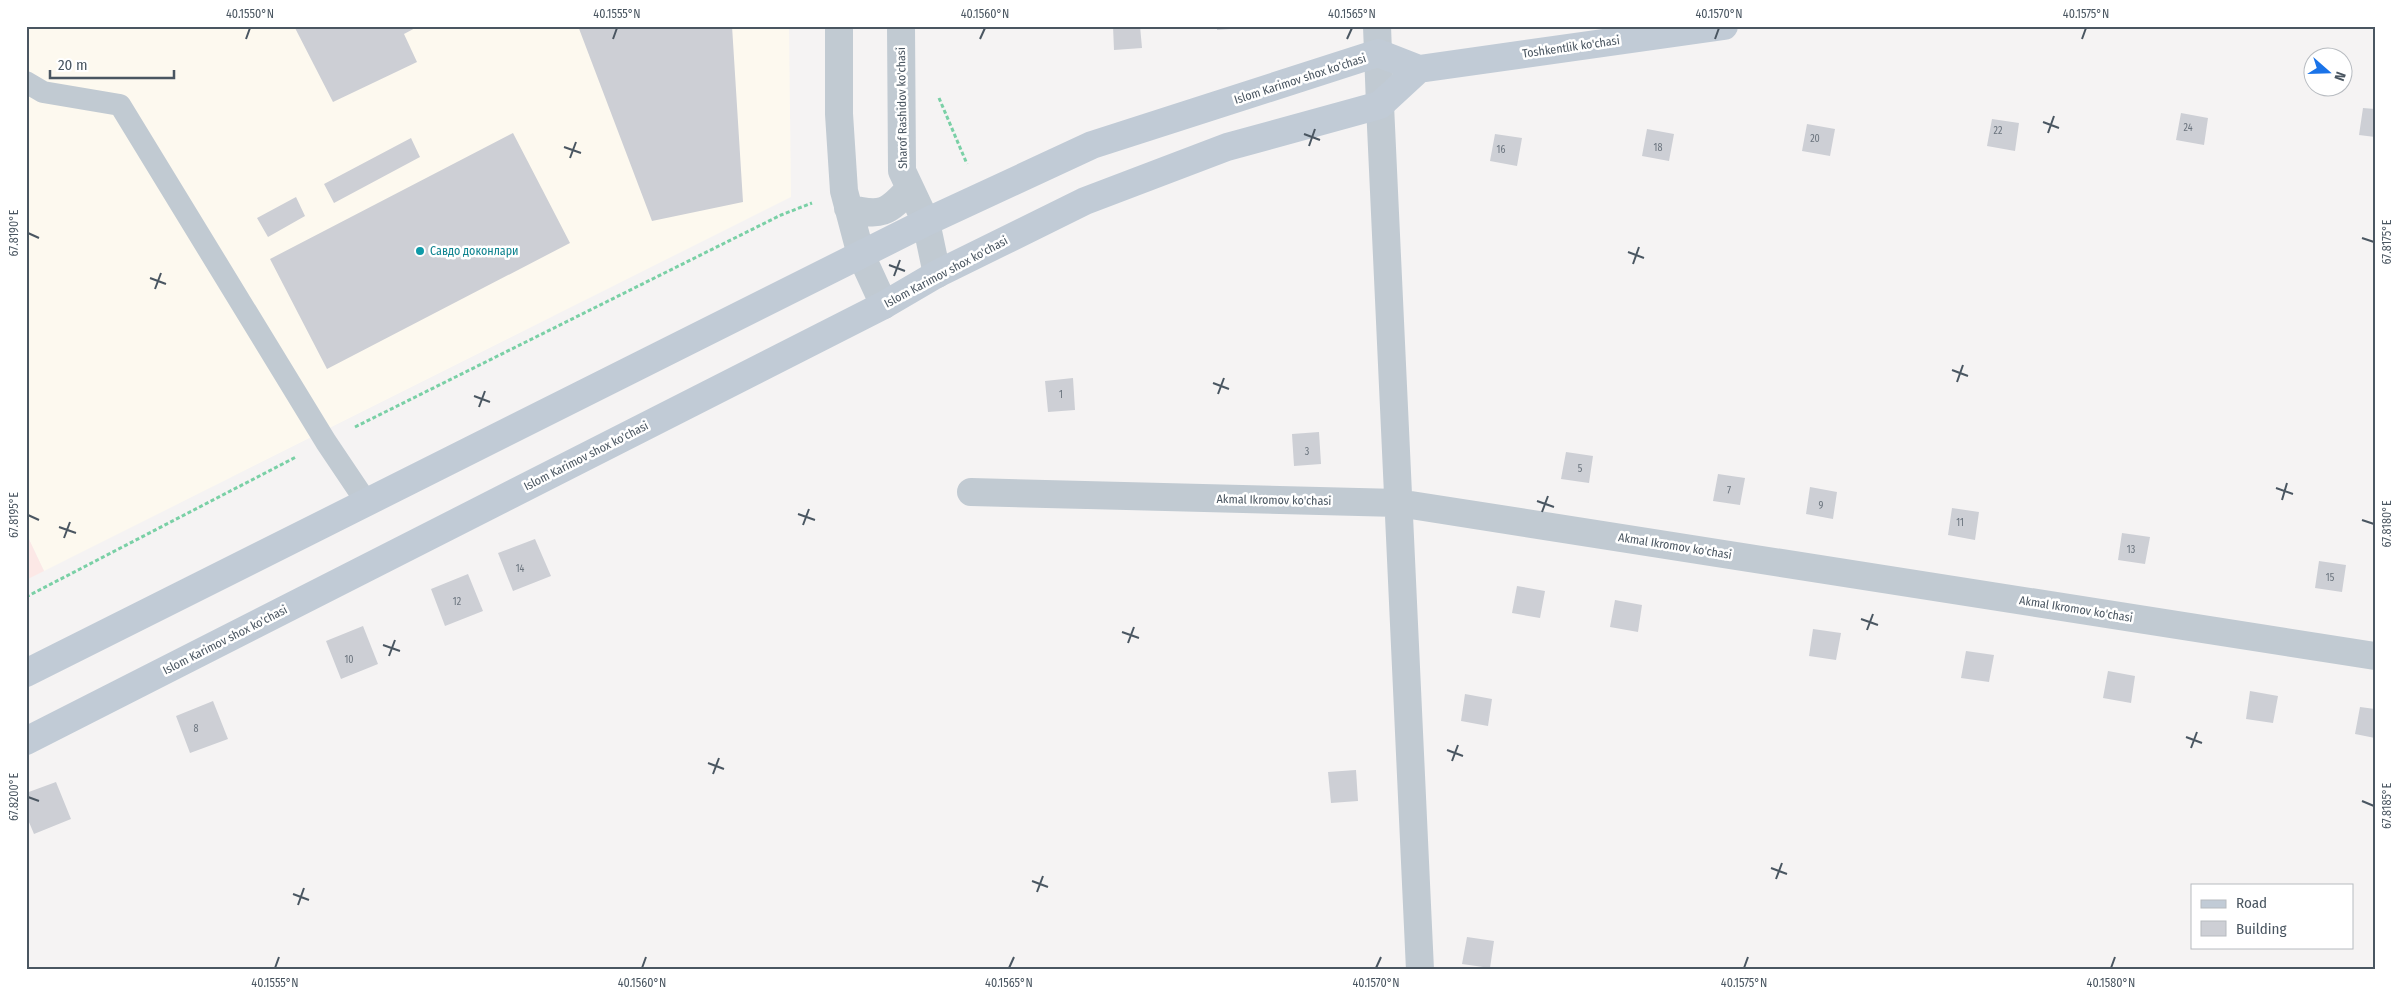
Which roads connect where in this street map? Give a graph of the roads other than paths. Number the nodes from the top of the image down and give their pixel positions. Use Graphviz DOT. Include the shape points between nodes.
graph roads {
  1 [pos="839,26"];
  2 [pos="901,26"];
  3 [pos="1377,26"];
  4 [pos="1724,26"];
  5 [pos="1378,53"];
  6 [pos="1419,69"];
  7 [pos="26,82"];
  8 [pos="1380,105"];
  9 [pos="910,188"];
  10 [pos="846,200"];
  11 [pos="926,222"];
  12 [pos="862,255"];
  13 [pos="937,274"];
  14 [pos="884,304"];
  15 [pos="971,492"];
  16 [pos="367,503"];
  17 [pos="1398,503"];
  18 [pos="2375,656"];
  19 [pos="26,673"];
  20 [pos="26,741"];
  21 [pos="1420,970"];
  1 -- 10 [label="street" via="838,114"];
  2 -- 9 [label="street, Sharof Rashidov ko'chasi" via="902,171"];
  3 -- 5 [label="street"];
  4 -- 6 [label="main road, Toshkentlik ko'chasi"];
  5 -- 6 [label="main road, Islom Karimov shox ko'chasi"];
  5 -- 8 [label="street"];
  5 -- 11 [label="main road, Islom Karimov shox ko'chasi" via="1092,145"];
  6 -- 8 [label="main road, Islom Karimov shox ko'chasi"];
  7 -- 16 [label="lane" via="43,92 120,105 326,442"];
  8 -- 13 [label="main road, Islom Karimov shox ko'chasi" via="1227,147 1085,201"];
  8 -- 17 [label="street"];
  9 -- 10 [label="street" via="894,207 870,214"];
  9 -- 11 [label="street, Sharof Rashidov ko'chasi"];
  10 -- 12 [label="street"];
  11 -- 12 [label="main road, Islom Karimov shox ko'chasi"];
  11 -- 13 [label="street, Sharof Rashidov ko'chasi"];
  12 -- 14 [label="street"];
  12 -- 16 [label="main road, Islom Karimov shox ko'chasi"];
  13 -- 14 [label="main road, Islom Karimov shox ko'chasi"];
  14 -- 20 [label="main road, Islom Karimov shox ko'chasi"];
  15 -- 17 [label="street, Akmal Ikromov ko'chasi"];
  16 -- 19 [label="main road, Islom Karimov shox ko'chasi"];
  17 -- 18 [label="street, Akmal Ikromov ko'chasi"];
  17 -- 21 [label="street"];
}
